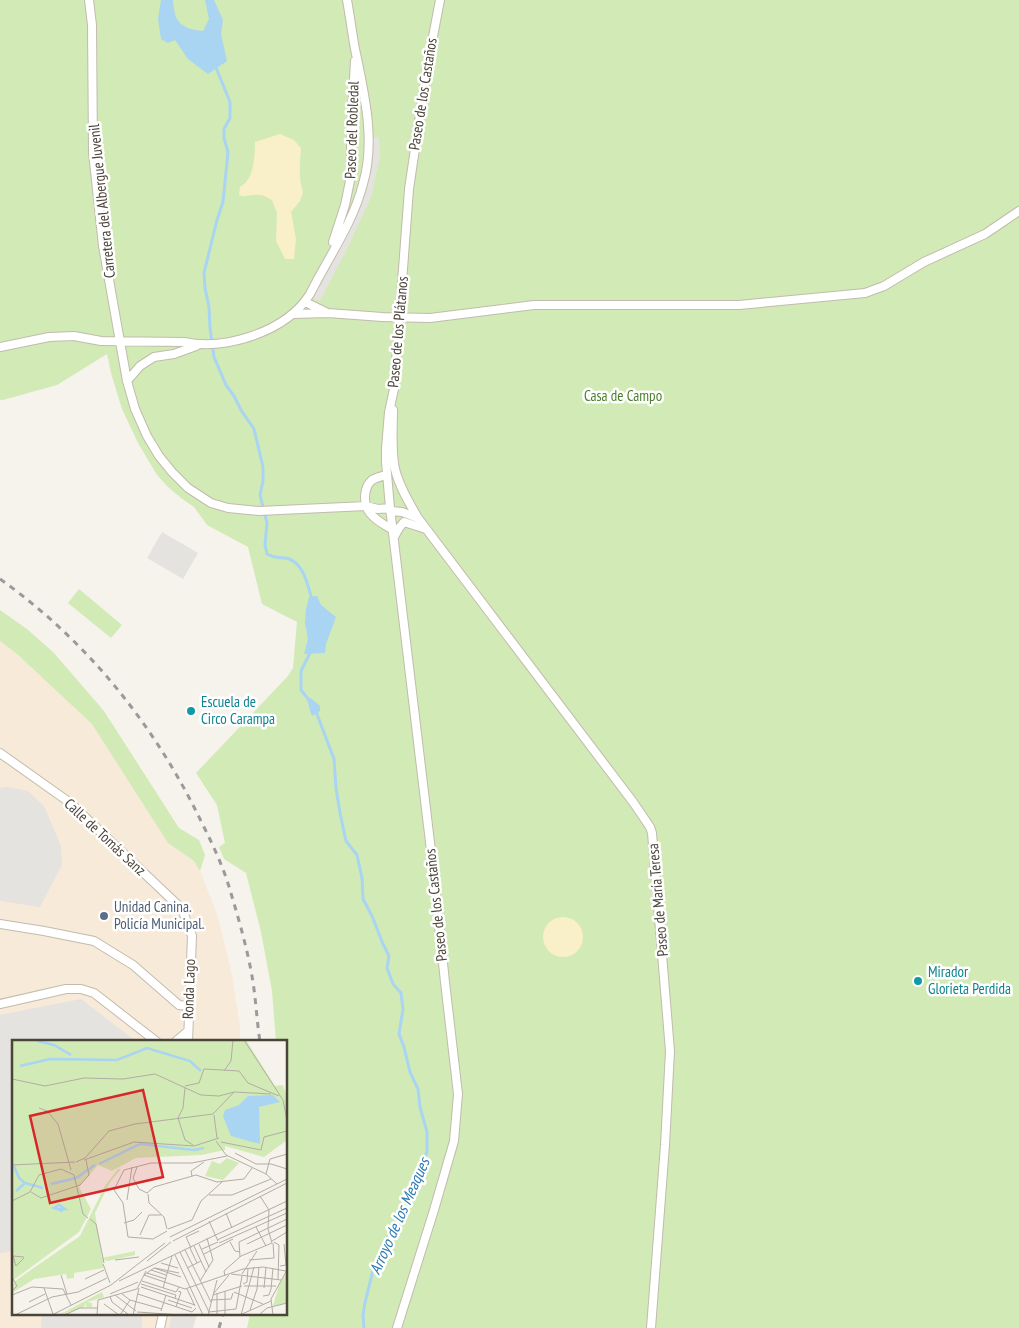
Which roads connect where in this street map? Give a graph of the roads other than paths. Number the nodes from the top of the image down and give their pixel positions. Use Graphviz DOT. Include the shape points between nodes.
graph roads {
  1 [pos="89,0"];
  2 [pos="347,0"];
  3 [pos="440,0"];
  4 [pos="355,47"];
  5 [pos="409,189"];
  6 [pos="1019,211"];
  7 [pos="322,269"];
  8 [pos="305,302"];
  9 [pos="328,313"];
  10 [pos="293,314"];
  11 [pos="399,318"];
  12 [pos="119,342"];
  13 [pos="202,345"];
  14 [pos="0,347"];
  15 [pos="127,381"];
  16 [pos="394,389"];
  17 [pos="387,475"];
  18 [pos="366,506"];
  19 [pos="390,509"];
  20 [pos="418,518"];
  21 [pos="427,530"];
  22 [pos="393,533"];
  23 [pos="0,753"];
  24 [pos="0,924"];
  25 [pos="192,936"];
  26 [pos="0,1004"];
  27 [pos="189,1006"];
  28 [pos="188,1031"];
  29 [pos="154,1040"];
  30 [pos="177,1040"];
  31 [pos="188,1040"];
  32 [pos="397,1328"];
  33 [pos="650,1328"];
  1 -- 12 [label="street, Carretera del Albergue Juvenil" via="93,152 103,246"];
  2 -- 4 [label="street, Paseo del Robledal"];
  3 -- 5 [label="street, Paseo de los Castaños"];
  4 -- 7 [label="street, Paseo del Robledal" via="350,184 340,224"];
  4 -- 7 [label="street, Paseo del Robledal" via="368,136 366,174 354,210"];
  5 -- 11 [label="street, Paseo de los Plátanos"];
  6 -- 11 [label="street" via="985,234 865,293 739,305 534,305 430,318"];
  7 -- 8 [label="street, Paseo del Robledal"];
  8 -- 9 [label="street"];
  8 -- 10 [label="street, Paseo del Robledal"];
  9 -- 10 [label="street"];
  9 -- 11 [label="street"];
  10 -- 13 [label="street, Paseo del Robledal" via="253,336"];
  11 -- 16 [label="street, Paseo de los Plátanos"];
  12 -- 13 [label="street, Paseo del Robledal"];
  12 -- 14 [label="street, Paseo del Robledal" via="49,336"];
  12 -- 15 [label="street"];
  13 -- 15 [label="street, Paseo del Robledal" via="154,358 140,366"];
  15 -- 18 [label="street" via="135,409 159,456 188,488 211,503 259,512"];
  16 -- 17 [label="street, Paseo de los Plátanos" via="387,426"];
  16 -- 20 [label="street, Paseo de María Teresa" via="396,475"];
  17 -- 18 [label="street" via="370,483"];
  17 -- 19 [label="street, Paseo de los Castaños"];
  18 -- 19 [label="street"];
  18 -- 22 [label="street"];
  19 -- 20 [label="street"];
  19 -- 22 [label="street, Paseo de los Castaños"];
  20 -- 21 [label="street, Paseo de María Teresa"];
  21 -- 22 [label="street" via="404,522"];
  21 -- 33 [label="street, Paseo de María Teresa" via="633,802 652,833 670,1051"];
  22 -- 32 [label="street, Paseo de los Castaños" via="458,1094 454,1141"];
  23 -- 25 [label="street, Calle de Tomás Sanz" via="69,802 175,902 182,909"];
  24 -- 27 [label="street" via="94,941 133,964 179,1005"];
  25 -- 27 [label="street, Ronda Lago"];
  26 -- 29 [label="street" via="66,989 81,989 94,993"];
  27 -- 28 [label="street, Ronda Lago"];
  28 -- 30 [label="street"];
  28 -- 31 [label="street, Ronda Lago"];
}
